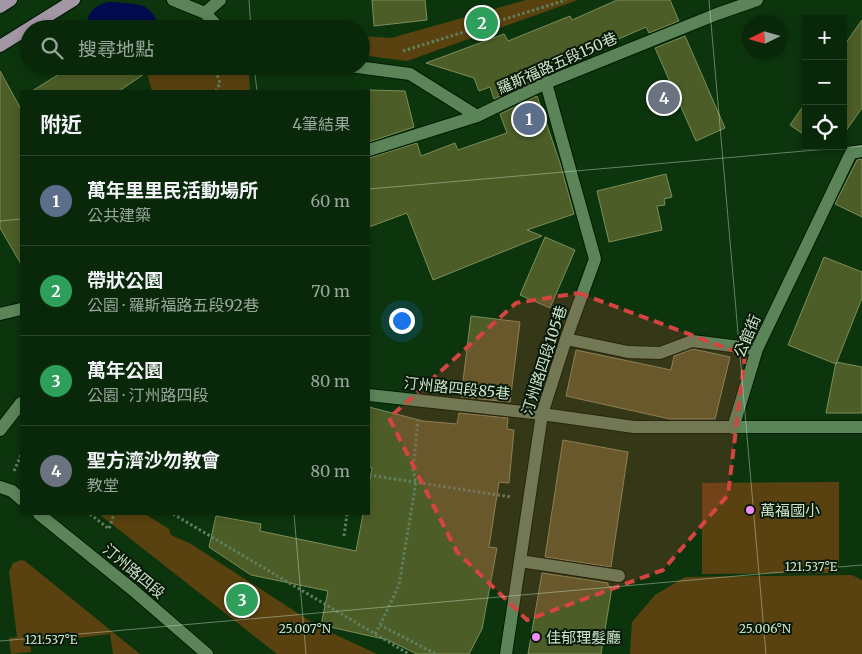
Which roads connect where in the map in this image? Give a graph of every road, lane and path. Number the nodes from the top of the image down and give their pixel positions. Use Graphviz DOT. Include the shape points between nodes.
graph roads {
  1 [pos="11,0"];
  2 [pos="74,0"];
  3 [pos="173,0"];
  4 [pos="220,0"];
  5 [pos="566,0"];
  6 [pos="757,0"];
  7 [pos="0,7"];
  8 [pos="205,13"];
  9 [pos="42,20"];
  10 [pos="212,20"];
  11 [pos="20,34"];
  12 [pos="0,46"];
  13 [pos="370,69"];
  14 [pos="387,71"];
  15 [pos="217,75"];
  16 [pos="546,83"];
  17 [pos="216,90"];
  18 [pos="478,116"];
  19 [pos="370,150"];
  20 [pos="862,151"];
  21 [pos="20,309"];
  22 [pos="0,314"];
  23 [pos="566,339"];
  24 [pos="757,349"];
  25 [pos="370,395"];
  26 [pos="420,399"];
  27 [pos="20,404"];
  28 [pos="542,414"];
  29 [pos="862,427"];
  30 [pos="733,428"];
  31 [pos="0,430"];
  32 [pos="370,475"];
  33 [pos="416,482"];
  34 [pos="0,487"];
  35 [pos="20,498"];
  36 [pos="528,500"];
  37 [pos="40,515"];
  38 [pos="91,515"];
  39 [pos="114,515"];
  40 [pos="175,515"];
  41 [pos="347,515"];
  42 [pos="344,536"];
  43 [pos="520,561"];
  44 [pos="619,576"];
  45 [pos="380,625"];
  46 [pos="375,634"];
  47 [pos="207,654"];
  48 [pos="409,654"];
  49 [pos="436,654"];
  50 [pos="506,654"];
  1 -- 7 [label="main road"];
  2 -- 9 [label="main road"];
  3 -- 8 [label="street"];
  4 -- 8 [label="street"];
  5 -- 14 [label="path" via="402,52"];
  6 -- 16 [label="street, 羅斯福路五段150巷"];
  8 -- 10 [label="street"];
  11 -- 12 [label="main road"];
  13 -- 14 [label="street"];
  14 -- 18 [label="street" via="410,74"];
  15 -- 17 [label="path" via="220,83"];
  16 -- 18 [label="street, 羅斯福路五段150巷"];
  16 -- 23 [label="street, 汀州路四段105巷" via="595,259"];
  18 -- 19 [label="street, 羅斯福路五段150巷"];
  20 -- 24 [label="street, 公館街" via="851,153"];
  21 -- 22 [label="street"];
  23 -- 24 [label="street" via="628,352 660,352 692,341"];
  23 -- 28 [label="street, 汀州路四段105巷"];
  24 -- 30 [label="street, 公館街"];
  25 -- 26 [label="street, 汀州路四段85巷"];
  26 -- 28 [label="street, 汀州路四段85巷"];
  26 -- 33 [label="path" via="413,470"];
  27 -- 31 [label="street"];
  28 -- 30 [label="street, 汀州路四段85巷" via="634,427"];
  28 -- 36 [label="street, 汀州路四段105巷"];
  29 -- 30 [label="street"];
  32 -- 33 [label="path"];
  33 -- 36 [label="path"];
  33 -- 45 [label="path" via="399,585"];
  34 -- 35 [label="street"];
  36 -- 43 [label="street, 汀州路四段105巷"];
  37 -- 47 [label="street, 汀州路四段"];
  38 -- 39 [label="path" via="109,529"];
  40 -- 46 [label="path"];
  41 -- 42 [label="path"];
  43 -- 44 [label="street"];
  43 -- 50 [label="street, 汀州路四段105巷"];
  45 -- 46 [label="path"];
  45 -- 49 [label="path"];
  46 -- 48 [label="path"];
}
